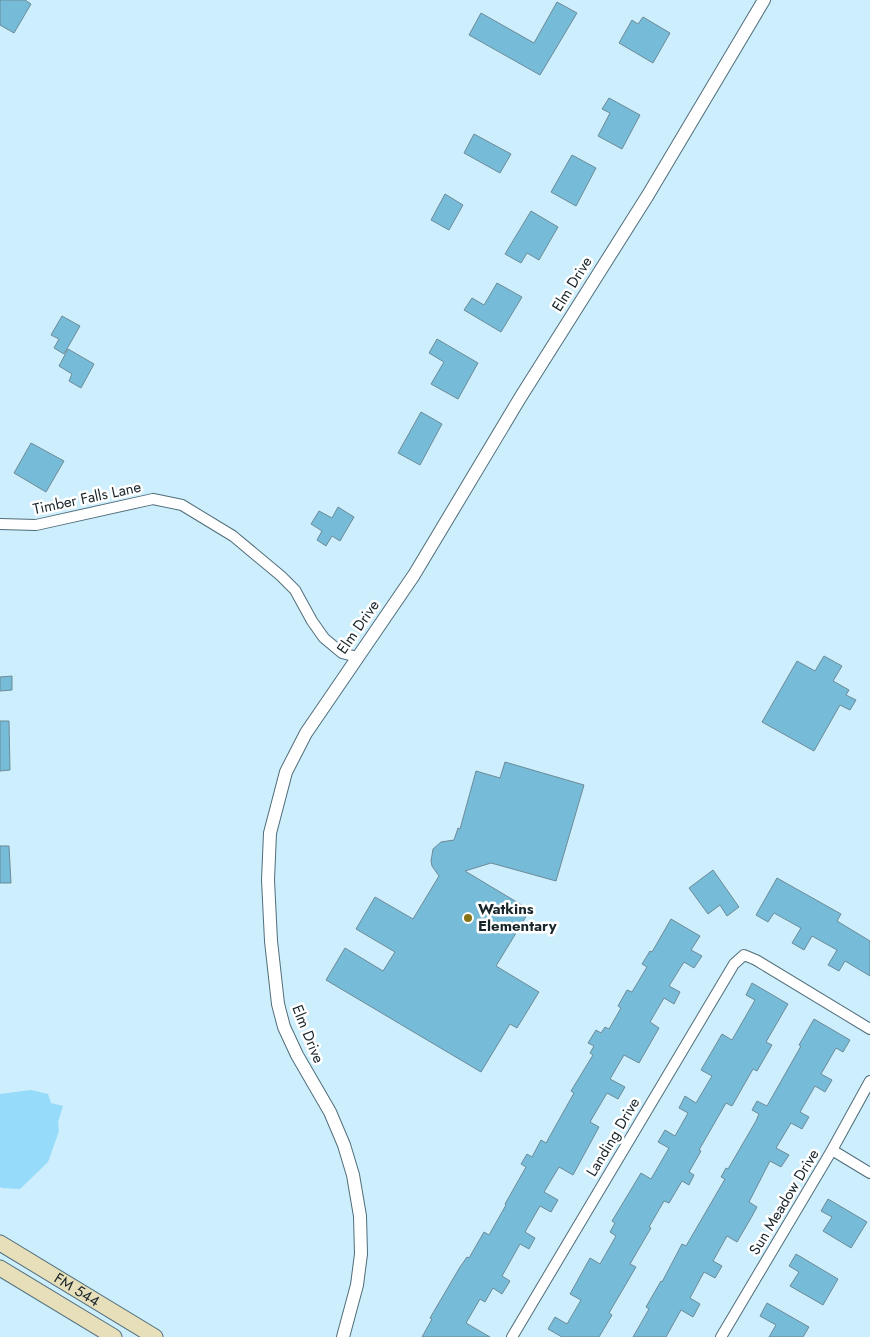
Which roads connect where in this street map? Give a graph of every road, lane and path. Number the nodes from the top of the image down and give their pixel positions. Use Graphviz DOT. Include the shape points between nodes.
graph roads {
  1 [pos="764,0"];
  2 [pos="0,524"];
  3 [pos="357,657"];
  4 [pos="870,1029"];
  5 [pos="870,1082"];
  6 [pos="832,1150"];
  7 [pos="870,1173"];
  8 [pos="0,1243"];
  9 [pos="0,1268"];
  10 [pos="114,1337"];
  11 [pos="155,1337"];
  12 [pos="343,1337"];
  13 [pos="512,1337"];
  14 [pos="722,1337"];
  1 -- 3 [label="street, Elm Drive" via="414,576"];
  2 -- 3 [label="street, Timber Falls Lane" via="36,525 154,499 182,505 233,536 281,576 295,590 324,638 342,653"];
  3 -- 12 [label="street, Elm Drive" via="306,733 286,772 270,833 268,880 271,941 284,1027 344,1145 360,1216 361,1254 357,1285"];
  4 -- 13 [label="street, Landing Drive" via="744,955 734,964"];
  5 -- 6 [label="street, Sun Meadow Drive"];
  6 -- 7 [label="street"];
  6 -- 14 [label="street, Sun Meadow Drive"];
  8 -- 11 [label="main road, FM 544"];
  9 -- 10 [label="main road, FM 544"];
}
